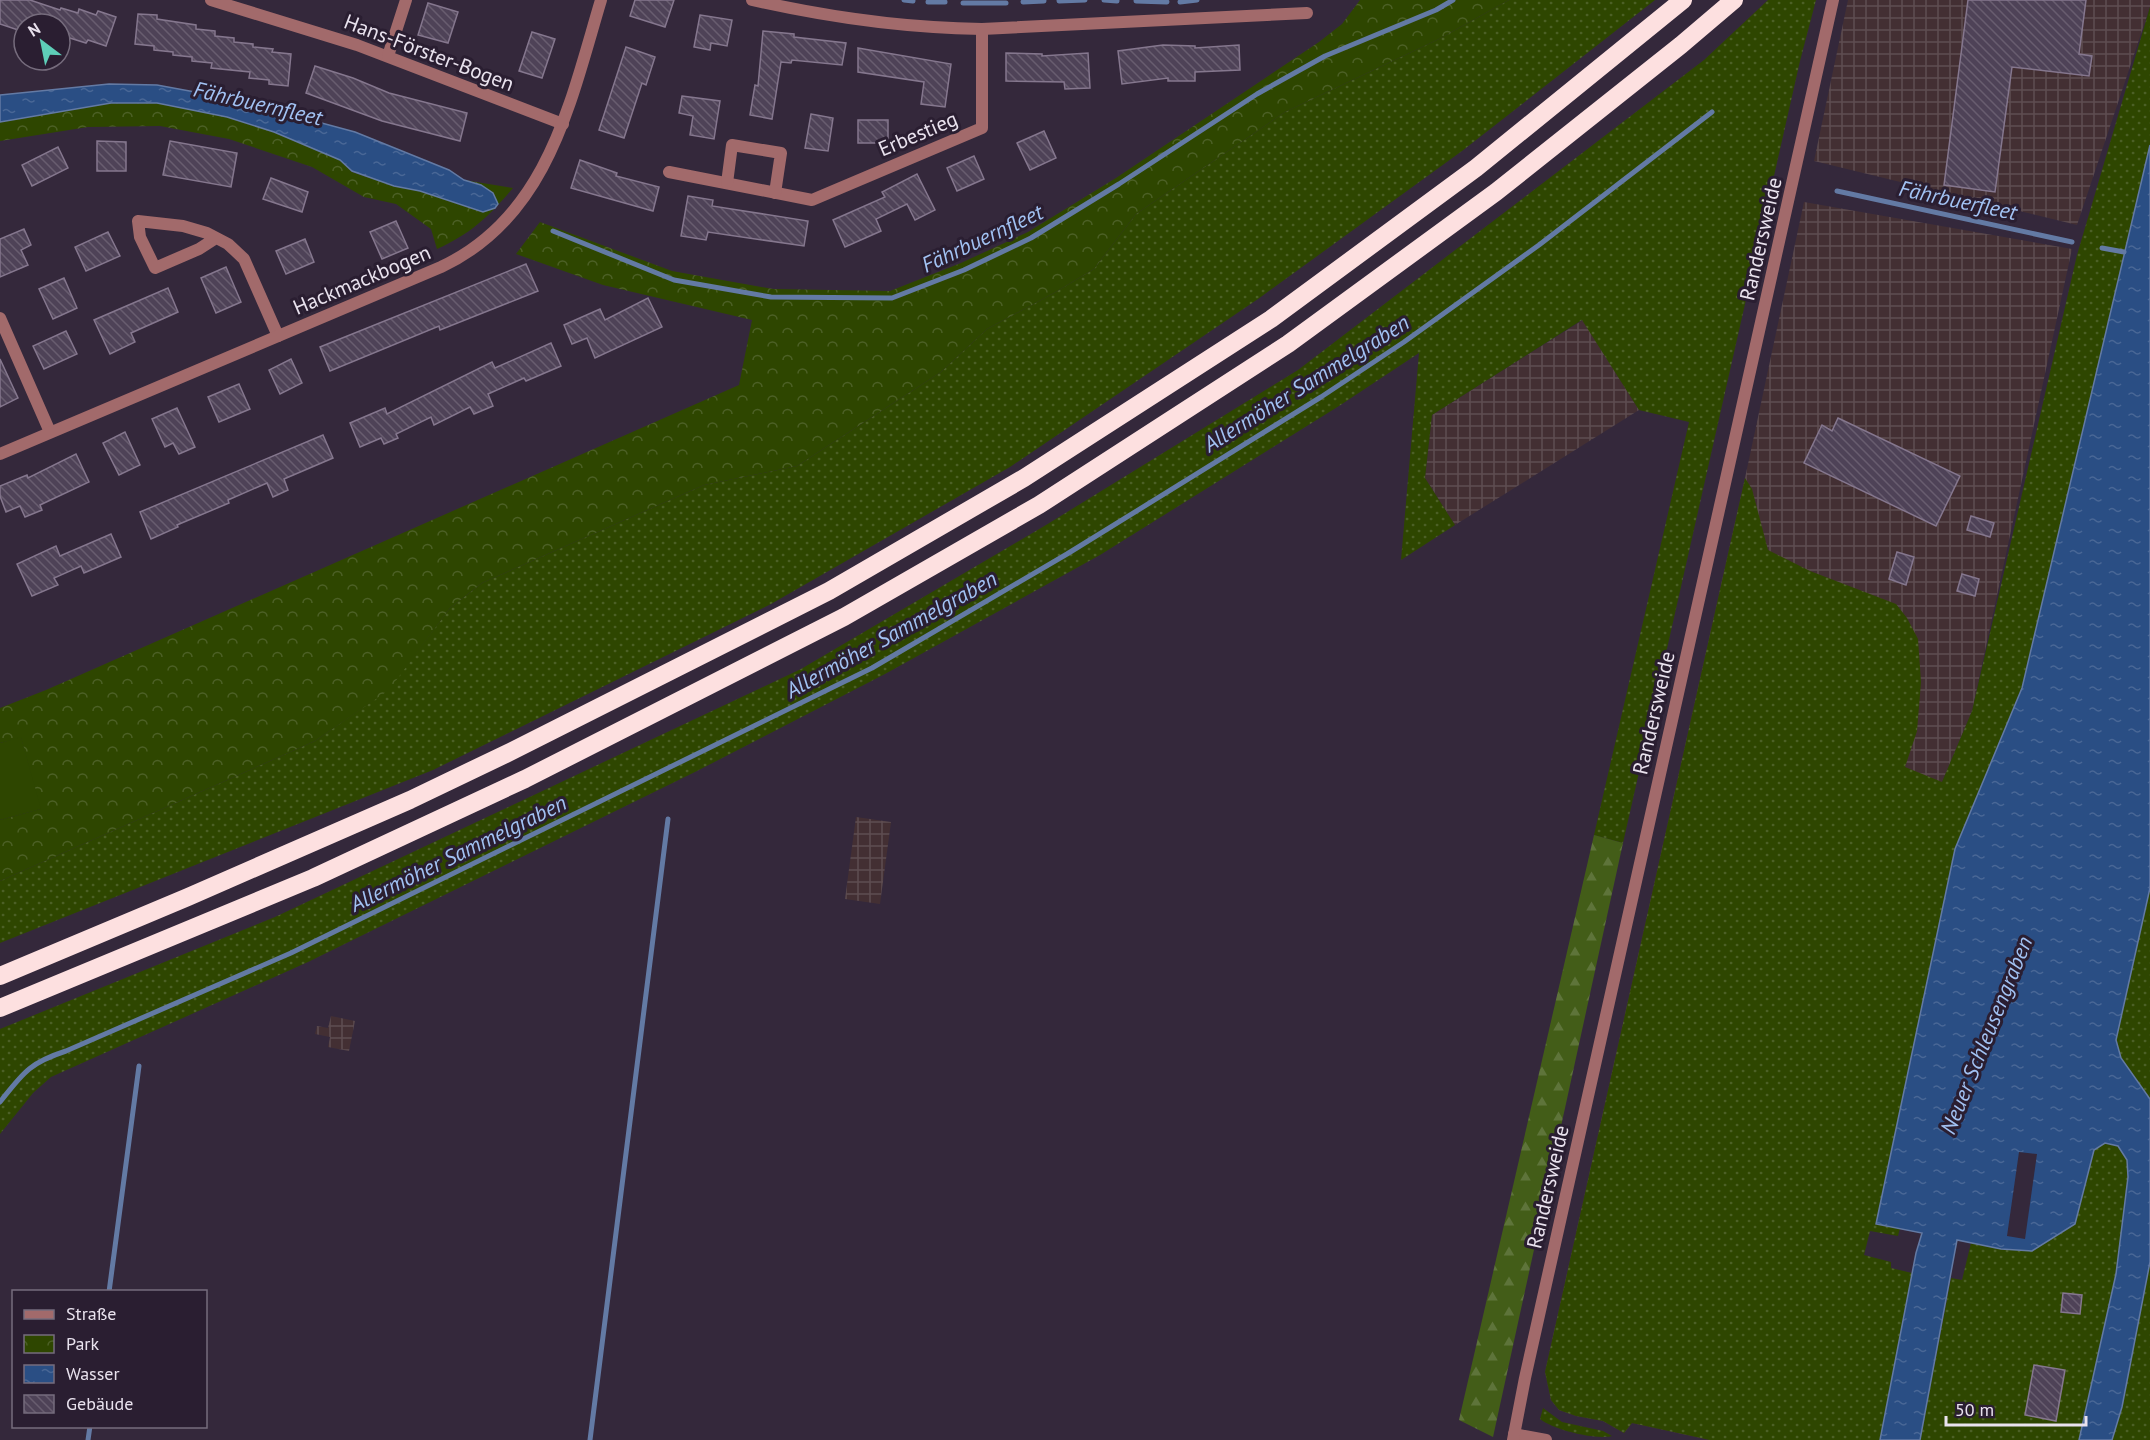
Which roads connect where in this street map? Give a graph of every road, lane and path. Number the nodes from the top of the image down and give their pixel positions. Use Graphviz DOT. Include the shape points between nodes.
graph roads {
  1 [pos="211,0"];
  2 [pos="406,0"];
  3 [pos="601,0"];
  4 [pos="752,0"];
  5 [pos="1683,0"];
  6 [pos="1734,0"];
  7 [pos="1833,0"];
  8 [pos="1307,13"];
  9 [pos="982,29"];
  10 [pos="388,56"];
  11 [pos="563,124"];
  12 [pos="669,172"];
  13 [pos="727,183"];
  14 [pos="775,193"];
  15 [pos="216,238"];
  16 [pos="0,318"];
  17 [pos="278,336"];
  18 [pos="50,432"];
  19 [pos="0,454"];
  20 [pos="0,975"];
  21 [pos="0,1008"];
  22 [pos="1513,1437"];
  23 [pos="1546,1440"];
  1 -- 10 [label="street, Hans-Förster-Bogen"];
  2 -- 10 [label="street"];
  3 -- 11 [label="street, Hackmackbogen"];
  4 -- 9 [label="street" via="869,20"];
  5 -- 20 [label="highway" via="1476,168 1271,319 1024,478 829,591 410,800"];
  6 -- 21 [label="highway" via="1496,192 1288,344 1039,505 844,617 525,779 313,878"];
  7 -- 22 [label="street, Randersweide"];
  8 -- 9 [label="street"];
  9 -- 14 [label="street, Erbestieg" via="982,128 812,200"];
  10 -- 11 [label="street, Hans-Förster-Bogen"];
  11 -- 17 [label="street, Hackmackbogen" via="532,186 508,219 481,243 446,265"];
  12 -- 13 [label="street, Erbestieg"];
  13 -- 14 [label="street, Erbestieg"];
  13 -- 14 [label="street" via="732,145 781,153"];
  15 -- 15 [label="street" via="183,226 138,221 140,237 155,268"];
  15 -- 17 [label="street" via="244,259"];
  16 -- 18 [label="street"];
  17 -- 18 [label="street, Hackmackbogen"];
  18 -- 19 [label="street, Hackmackbogen"];
  22 -- 23 [label="street"];
}
